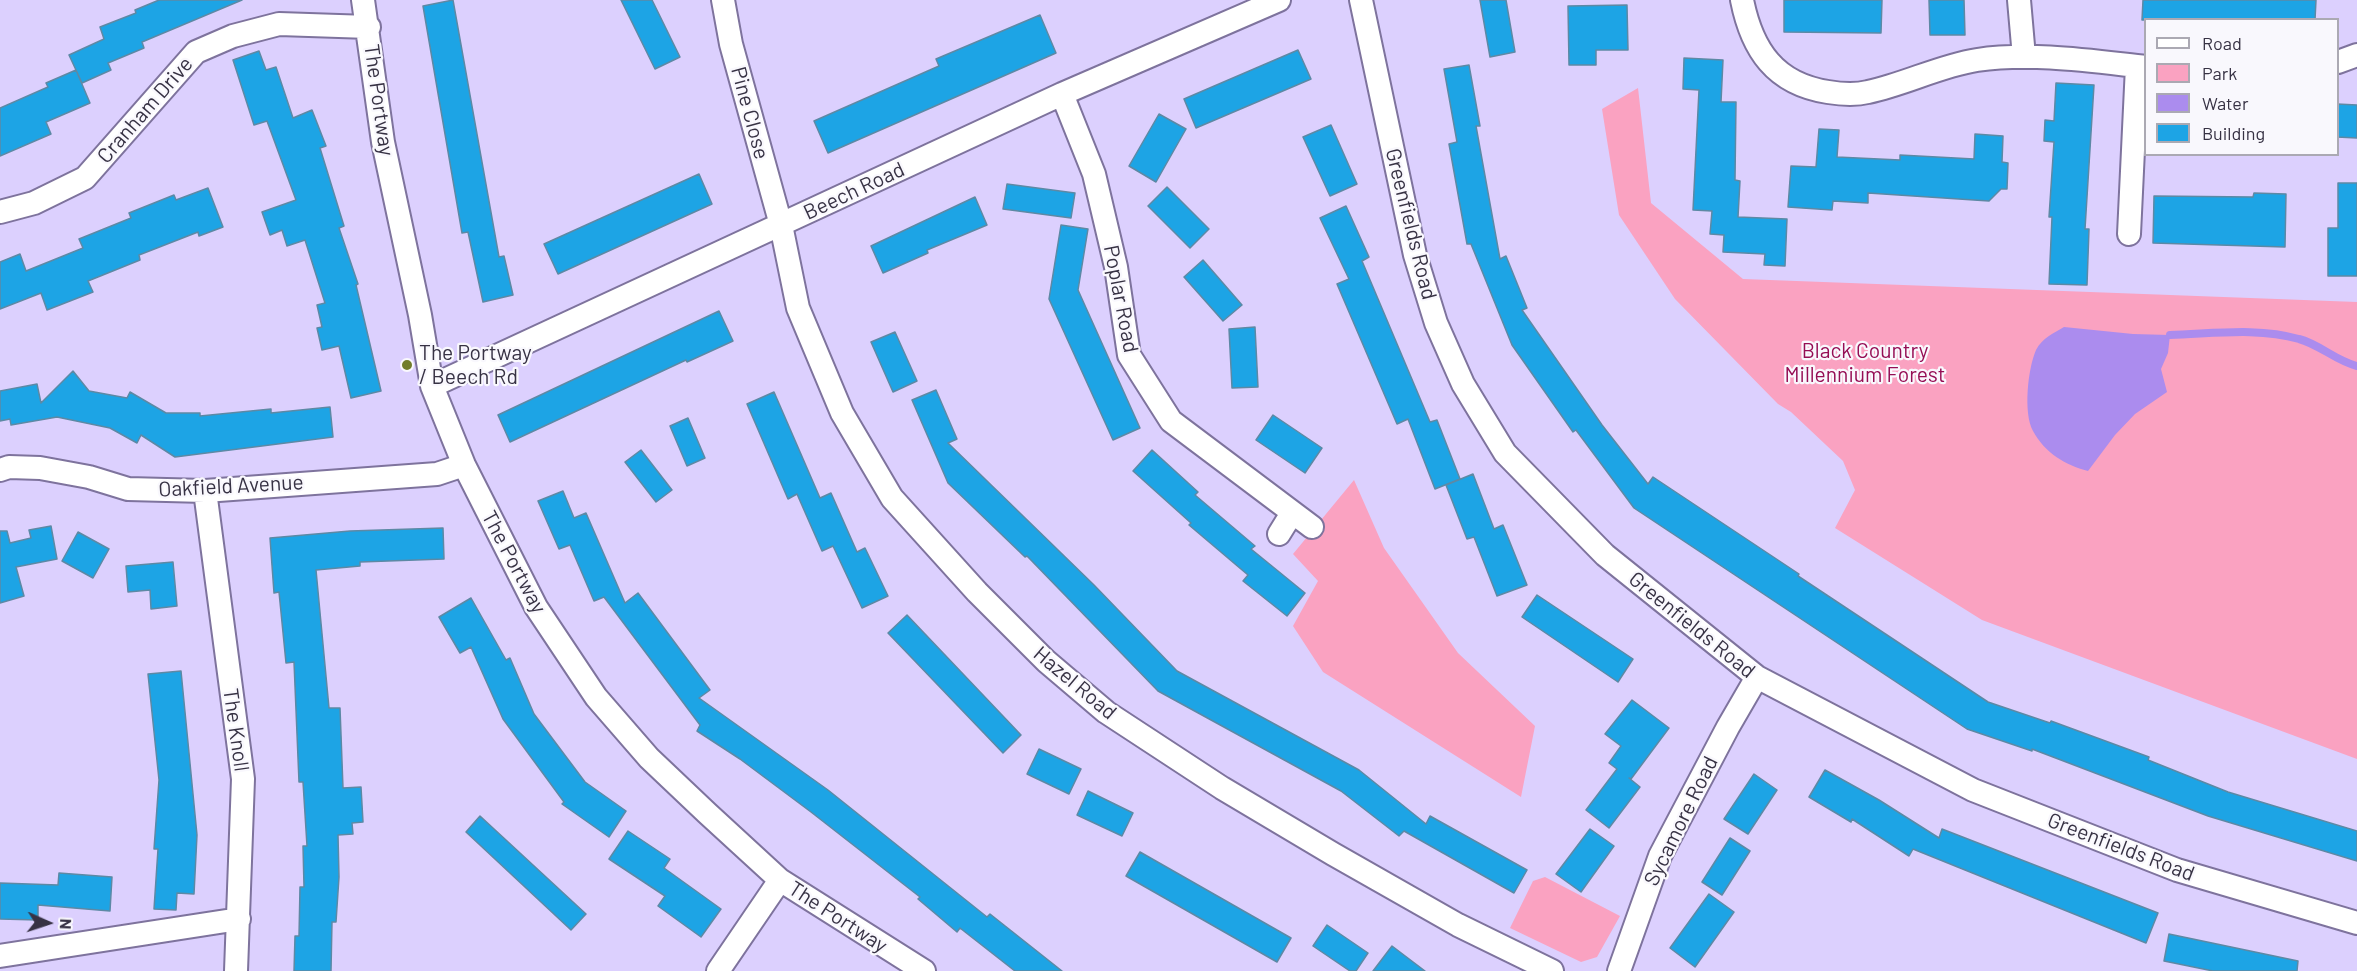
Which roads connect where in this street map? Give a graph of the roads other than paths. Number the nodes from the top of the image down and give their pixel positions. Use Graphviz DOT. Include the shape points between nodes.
graph roads {
  1 [pos="363,0"];
  2 [pos="723,0"];
  3 [pos="1279,0"];
  4 [pos="1361,0"];
  5 [pos="1742,0"];
  6 [pos="2019,0"];
  7 [pos="369,27"];
  8 [pos="2357,55"];
  9 [pos="2024,57"];
  10 [pos="2339,61"];
  11 [pos="2141,67"];
  12 [pos="1062,94"];
  13 [pos="0,213"];
  14 [pos="781,225"];
  15 [pos="2129,234"];
  16 [pos="432,386"];
  17 [pos="464,465"];
  18 [pos="0,470"];
  19 [pos="205,491"];
  20 [pos="1292,513"];
  21 [pos="1312,527"];
  22 [pos="1279,534"];
  23 [pos="1757,677"];
  24 [pos="780,880"];
  25 [pos="238,919"];
  26 [pos="2357,923"];
  27 [pos="0,956"];
  28 [pos="236,971"];
  29 [pos="718,971"];
  30 [pos="924,971"];
  31 [pos="1552,971"];
  32 [pos="1619,971"];
  1 -- 7 [label="street, The Portway"];
  2 -- 14 [label="street, Pine Close" via="731,44"];
  3 -- 12 [label="street, Beech Road"];
  4 -- 23 [label="street, Greenfields Road" via="1415,255 1436,322 1463,384 1505,453 1605,555"];
  5 -- 9 [label="street" via="1759,51 1774,69 1796,85 1814,90 1865,93 1967,62"];
  6 -- 9 [label="street"];
  7 -- 13 [label="street, Cranham Drive" via="279,24 233,36 196,52 85,178 34,203"];
  7 -- 16 [label="street, The Portway" via="383,142"];
  8 -- 10 [label="street"];
  9 -- 11 [label="street"];
  11 -- 15 [label="street"];
  12 -- 14 [label="street, Beech Road"];
  12 -- 20 [label="street, Poplar Road" via="1094,174 1116,267 1129,356 1171,421"];
  14 -- 16 [label="street, Beech Road"];
  14 -- 31 [label="street, Hazel Road" via="798,308 842,413 892,498 1046,661 1106,712 1222,788 1458,926"];
  16 -- 17 [label="street, The Portway"];
  17 -- 19 [label="street, Oakfield Avenue" via="437,474"];
  17 -- 24 [label="street, The Portway" via="536,607 596,697 649,758"];
  18 -- 19 [label="street, Oakfield Avenue" via="40,468 128,489"];
  19 -- 25 [label="street, The Knoll" via="243,779"];
  20 -- 21 [label="street, Poplar Road"];
  20 -- 22 [label="street"];
  23 -- 26 [label="street, Greenfields Road" via="1973,790 2177,870"];
  23 -- 32 [label="street, Sycamore Road" via="1659,855"];
  24 -- 29 [label="street"];
  24 -- 30 [label="street, The Portway"];
  25 -- 27 [label="street"];
  25 -- 28 [label="street, The Knoll"];
}
